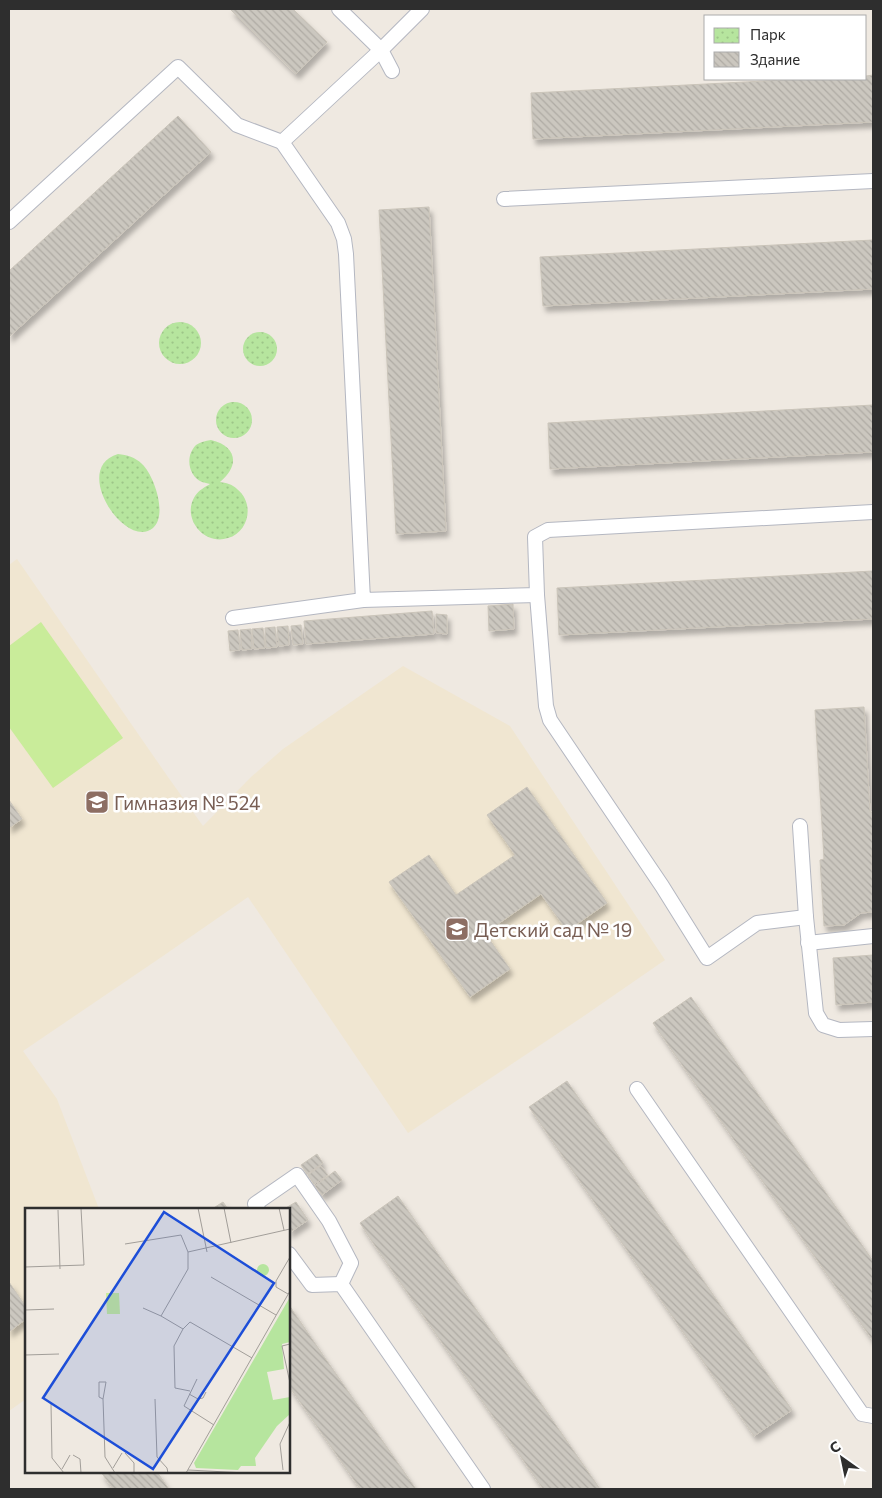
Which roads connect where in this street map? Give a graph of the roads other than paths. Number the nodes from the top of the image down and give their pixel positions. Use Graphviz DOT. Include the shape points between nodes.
graph roads {
  1 [pos="339,9"];
  2 [pos="422,9"];
  3 [pos="380,50"];
  4 [pos="392,71"];
  5 [pos="282,142"];
  6 [pos="873,181"];
  7 [pos="504,199"];
  8 [pos="9,222"];
  9 [pos="873,512"];
  10 [pos="537,595"];
  11 [pos="363,600"];
  12 [pos="233,618"];
  13 [pos="800,826"];
  14 [pos="806,917"];
  15 [pos="873,936"];
  16 [pos="808,943"];
  17 [pos="873,1029"];
  18 [pos="637,1089"];
  19 [pos="257,1208"];
  20 [pos="290,1255"];
  21 [pos="341,1284"];
  22 [pos="873,1416"];
  23 [pos="483,1489"];
  1 -- 3 [label="lane"];
  2 -- 3 [label="lane"];
  3 -- 4 [label="lane"];
  3 -- 5 [label="lane"];
  5 -- 8 [label="lane" via="236,125 178,67"];
  5 -- 11 [label="lane" via="338,223 344,239"];
  6 -- 7 [label="lane"];
  9 -- 10 [label="lane" via="548,530 535,537"];
  10 -- 11 [label="lane"];
  10 -- 14 [label="lane" via="546,706 550,720 662,886 706,958 757,922"];
  11 -- 12 [label="lane"];
  13 -- 14 [label="lane"];
  14 -- 16 [label="lane"];
  15 -- 16 [label="lane"];
  16 -- 17 [label="lane" via="816,1013 823,1025 839,1030"];
  18 -- 22 [label="lane" via="862,1414"];
  19 -- 21 [label="lane" via="255,1204 298,1175 329,1221 351,1263"];
  20 -- 21 [label="lane" via="312,1285"];
  21 -- 23 [label="lane"];
}
